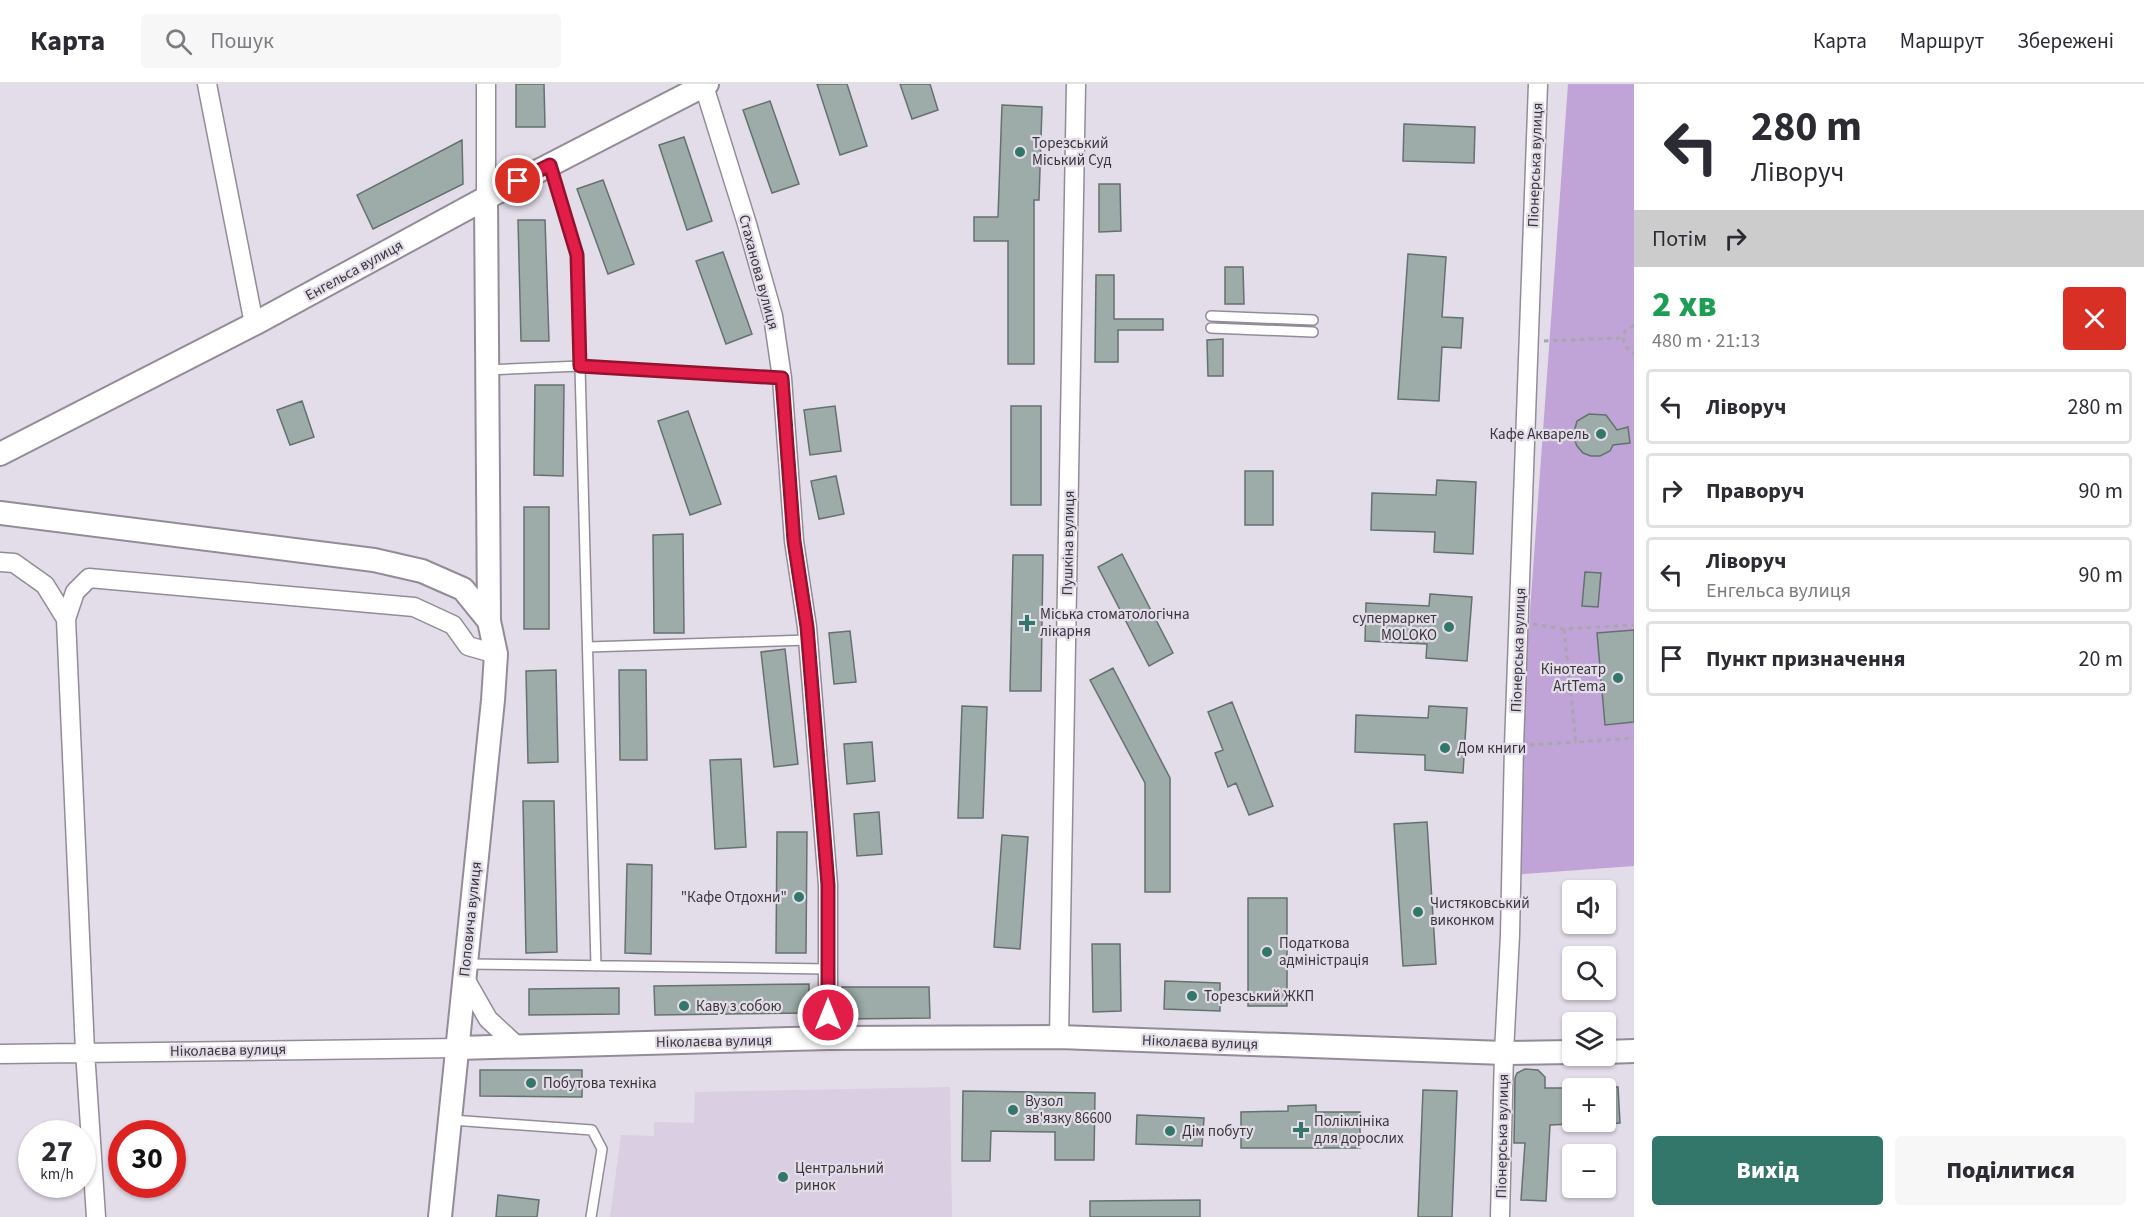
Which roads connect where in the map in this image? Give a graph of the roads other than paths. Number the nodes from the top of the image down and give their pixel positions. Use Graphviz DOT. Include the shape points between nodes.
graph roads {
  1 [pos="207,84"];
  2 [pos="486,84"];
  3 [pos="1076,84"];
  4 [pos="1538,84"];
  5 [pos="706,85"];
  6 [pos="675,92"];
  7 [pos="550,165"];
  8 [pos="486,198"];
  9 [pos="1211,316"];
  10 [pos="1313,320"];
  11 [pos="254,324"];
  12 [pos="1211,328"];
  13 [pos="1313,332"];
  14 [pos="580,366"];
  15 [pos="487,370"];
  16 [pos="782,378"];
  17 [pos="0,454"];
  18 [pos="0,513"];
  19 [pos="0,562"];
  20 [pos="66,620"];
  21 [pos="489,621"];
  22 [pos="808,640"];
  23 [pos="588,647"];
  24 [pos="496,654"];
  25 [pos="596,966"];
  26 [pos="828,969"];
  27 [pos="465,970"];
  28 [pos="1059,1037"];
  29 [pos="828,1038"];
  30 [pos="517,1046"];
  31 [pos="458,1048"];
  32 [pos="1634,1051"];
  33 [pos="85,1052"];
  34 [pos="1562,1052"];
  35 [pos="1616,1052"];
  36 [pos="0,1053"];
  37 [pos="1504,1053"];
  38 [pos="448,1119"];
  39 [pos="96,1217"];
  40 [pos="440,1217"];
  41 [pos="591,1217"];
  42 [pos="1500,1217"];
  1 -- 11 [label="street"];
  2 -- 8 [label="street"];
  3 -- 28 [label="street, Пушкіна вулиця"];
  4 -- 37 [label="street, Піонерська вулиця"];
  5 -- 6 [label="street, Енгельса вулиця"];
  5 -- 16 [label="street, Стаханова вулиця" via="773,316"];
  6 -- 7 [label="street, Енгельса вулиця"];
  7 -- 8 [label="street, Енгельса вулиця"];
  7 -- 14 [label="lane" via="577,255"];
  8 -- 11 [label="street, Енгельса вулиця"];
  8 -- 15 [label="street, Поповича вулиця"];
  9 -- 10 [label="lane"];
  11 -- 17 [label="street, Енгельса вулиця"];
  12 -- 13 [label="lane"];
  14 -- 15 [label="lane"];
  14 -- 16 [label="lane"];
  14 -- 23 [label="lane"];
  15 -- 21 [label="street, Поповича вулиця"];
  16 -- 22 [label="street, Стаханова вулиця" via="794,541"];
  18 -- 21 [label="street" via="374,560 422,571 463,589"];
  19 -- 20 [label="street" via="14,563 45,585"];
  20 -- 24 [label="street" via="75,592 89,578 414,607 453,625 468,646"];
  20 -- 33 [label="street"];
  21 -- 24 [label="street, Поповича вулиця"];
  22 -- 23 [label="lane"];
  22 -- 26 [label="street, Стаханова вулиця" via="828,885"];
  23 -- 25 [label="lane"];
  24 -- 27 [label="street, Поповича вулиця"];
  25 -- 26 [label="lane"];
  25 -- 27 [label="lane"];
  26 -- 29 [label="street, Стаханова вулиця"];
  27 -- 30 [label="street" via="488,1019"];
  27 -- 31 [label="street, Поповича вулиця"];
  28 -- 29 [label="street, Ніколаєва вулиця"];
  28 -- 37 [label="street, Ніколаєва вулиця"];
  29 -- 30 [label="street, Ніколаєва вулиця"];
  30 -- 31 [label="street, Ніколаєва вулиця"];
  31 -- 33 [label="street, Ніколаєва вулиця"];
  31 -- 38 [label="street, Поповича вулиця"];
  32 -- 35 [label="street"];
  33 -- 36 [label="street, Ніколаєва вулиця"];
  33 -- 39 [label="street"];
  34 -- 37 [label="street, Ніколаєва вулиця"];
  37 -- 42 [label="street, Піонерська вулиця"];
  38 -- 40 [label="street, Поповича вулиця"];
  38 -- 41 [label="lane" via="592,1130 603,1149"];
}
